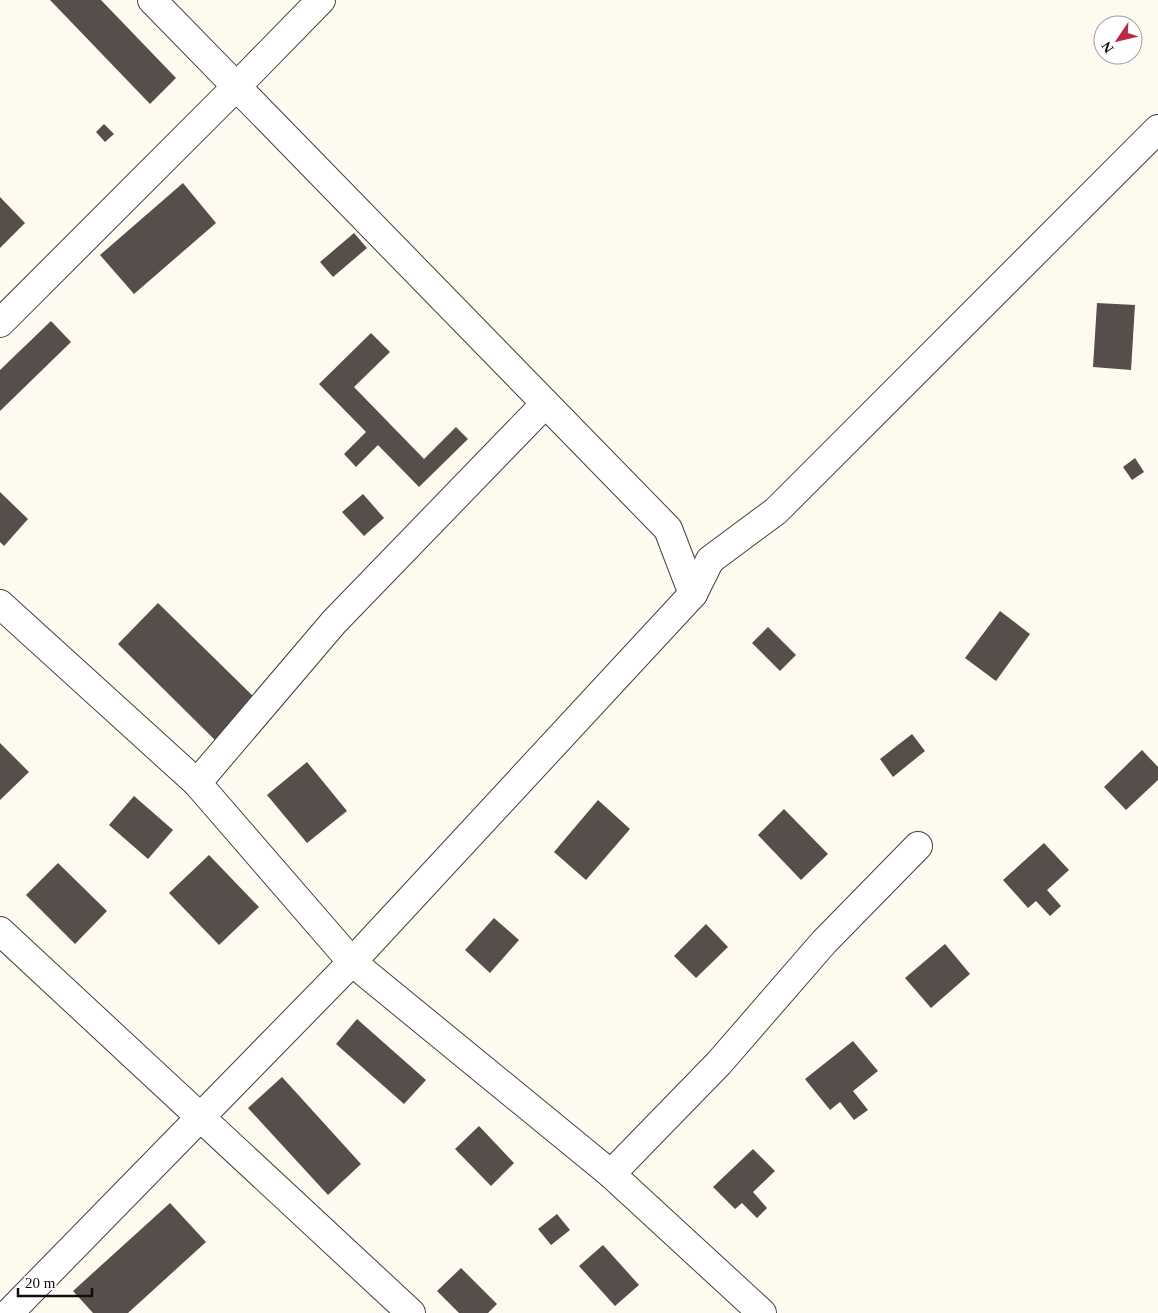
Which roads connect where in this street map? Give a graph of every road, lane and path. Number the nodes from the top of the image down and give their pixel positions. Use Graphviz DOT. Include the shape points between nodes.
graph roads {
  1 [pos="152,0"];
  2 [pos="321,0"];
  3 [pos="237,86"];
  4 [pos="1158,129"];
  5 [pos="0,322"];
  6 [pos="545,404"];
  7 [pos="693,594"];
  8 [pos="0,604"];
  9 [pos="197,783"];
  10 [pos="918,846"];
  11 [pos="0,931"];
  12 [pos="352,962"];
  13 [pos="200,1118"];
  14 [pos="611,1174"];
  15 [pos="9,1313"];
  16 [pos="411,1313"];
  17 [pos="762,1313"];
  1 -- 3 [label="street"];
  2 -- 3 [label="street"];
  3 -- 5 [label="street"];
  3 -- 6 [label="street"];
  4 -- 7 [label="street" via="776,512 710,560"];
  6 -- 7 [label="street" via="668,529"];
  6 -- 9 [label="street" via="334,622"];
  7 -- 12 [label="street"];
  8 -- 9 [label="street"];
  9 -- 12 [label="street"];
  10 -- 14 [label="street" via="824,942 719,1063"];
  11 -- 13 [label="street"];
  12 -- 13 [label="street"];
  12 -- 14 [label="street"];
  13 -- 15 [label="street"];
  13 -- 16 [label="street"];
  14 -- 17 [label="street"];
}
